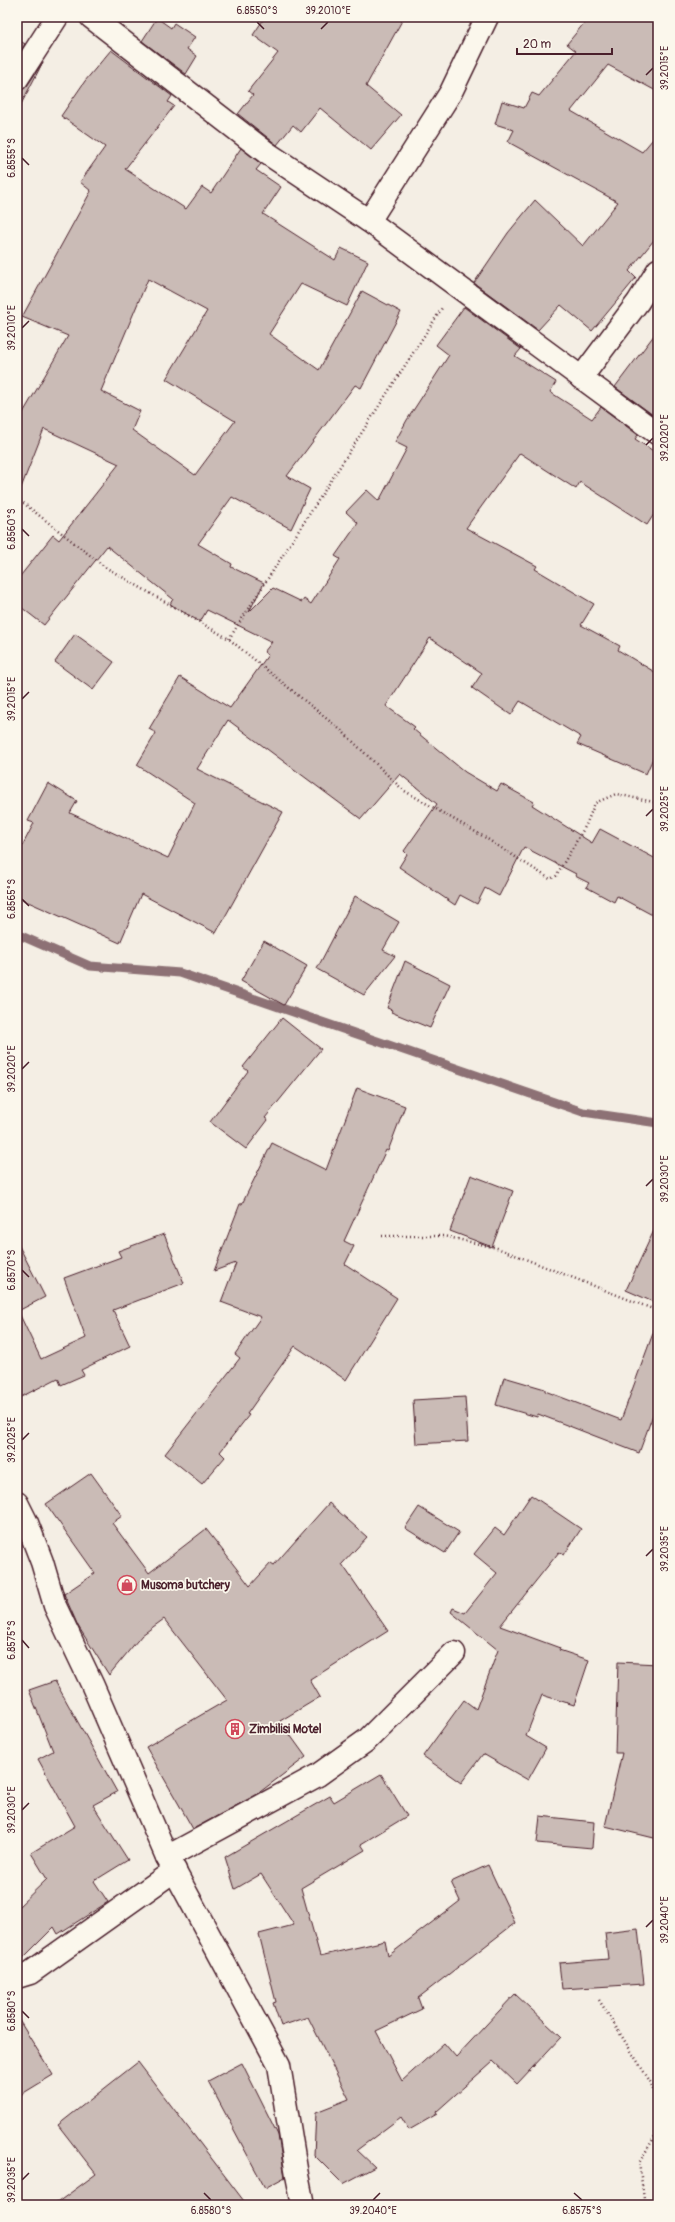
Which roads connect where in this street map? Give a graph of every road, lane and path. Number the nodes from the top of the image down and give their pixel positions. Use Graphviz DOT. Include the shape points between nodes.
graph roads {
  1 [pos="57,17"];
  2 [pos="91,17"];
  3 [pos="487,17"];
  4 [pos="17,79"];
  5 [pos="369,221"];
  6 [pos="658,270"];
  7 [pos="456,286"];
  8 [pos="581,378"];
  9 [pos="658,434"];
  10 [pos="17,498"];
  11 [pos="229,639"];
  12 [pos="658,803"];
  13 [pos="382,1236"];
  14 [pos="658,1311"];
  15 [pos="17,1503"];
  16 [pos="454,1652"];
  17 [pos="171,1864"];
  18 [pos="17,1978"];
  19 [pos="599,2000"];
  20 [pos="658,2107"];
  21 [pos="658,2123"];
  22 [pos="303,2205"];
  23 [pos="645,2205"];
  1 -- 4 [label="street"];
  2 -- 5 [label="street" via="267,153"];
  3 -- 5 [label="street" via="451,92"];
  5 -- 7 [label="street"];
  6 -- 8 [label="street" via="638,302"];
  7 -- 8 [label="street" via="541,346"];
  7 -- 11 [label="path"];
  8 -- 9 [label="street"];
  10 -- 11 [label="path" via="104,567"];
  11 -- 12 [label="path" via="343,732 403,790 550,879 556,876 586,825 595,802 616,794"];
  13 -- 14 [label="path" via="444,1236 497,1248"];
  15 -- 17 [label="street" via="42,1562 55,1606"];
  16 -- 17 [label="street" via="367,1740 318,1775"];
  17 -- 18 [label="street" via="30,1973"];
  17 -- 22 [label="street" via="279,2065"];
  19 -- 20 [label="path" via="651,2083"];
  21 -- 23 [label="path" via="655,2136 639,2163"];
}
